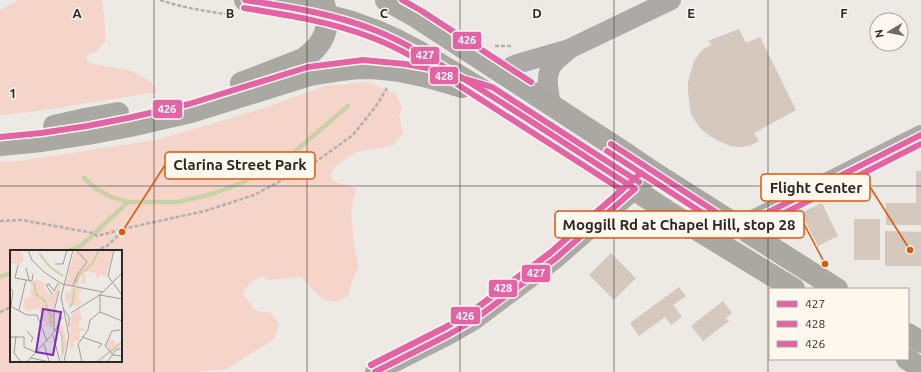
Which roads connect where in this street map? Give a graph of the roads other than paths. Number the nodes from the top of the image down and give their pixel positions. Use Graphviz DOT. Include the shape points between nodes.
graph roads {
  1 [pos="245,0"];
  2 [pos="386,0"];
  3 [pos="671,0"];
  4 [pos="324,8"];
  5 [pos="569,49"];
  6 [pos="501,72"];
  7 [pos="488,94"];
  8 [pos="551,105"];
  9 [pos="0,135"];
  10 [pos="921,135"];
  11 [pos="0,145"];
  12 [pos="653,172"];
  13 [pos="635,190"];
  14 [pos="739,227"];
  15 [pos="792,288"];
  16 [pos="834,288"];
  17 [pos="909,335"];
  18 [pos="921,342"];
  19 [pos="909,360"];
  20 [pos="921,368"];
  21 [pos="375,372"];
  1 -- 4 [label="highway" via="303,9"];
  2 -- 6 [label="highway"];
  3 -- 5 [label="street"];
  4 -- 7 [label="highway" via="418,51"];
  4 -- 9 [label="highway" via="326,27 321,41 303,59 236,84 190,97 127,112"];
  5 -- 6 [label="street" via="517,64"];
  5 -- 8 [label="street" via="550,69 547,82"];
  6 -- 8 [label="highway"];
  7 -- 11 [label="highway" via="426,76 362,68 310,75 191,112 130,126 42,141"];
  7 -- 13 [label="highway"];
  8 -- 12 [label="highway"];
  10 -- 14 [label="street"];
  12 -- 13 [label="street"];
  12 -- 14 [label="highway"];
  13 -- 15 [label="highway"];
  13 -- 21 [label="street" via="555,259 474,320"];
  14 -- 16 [label="highway"];
  17 -- 18 [label="highway"];
  19 -- 20 [label="highway"];
}
